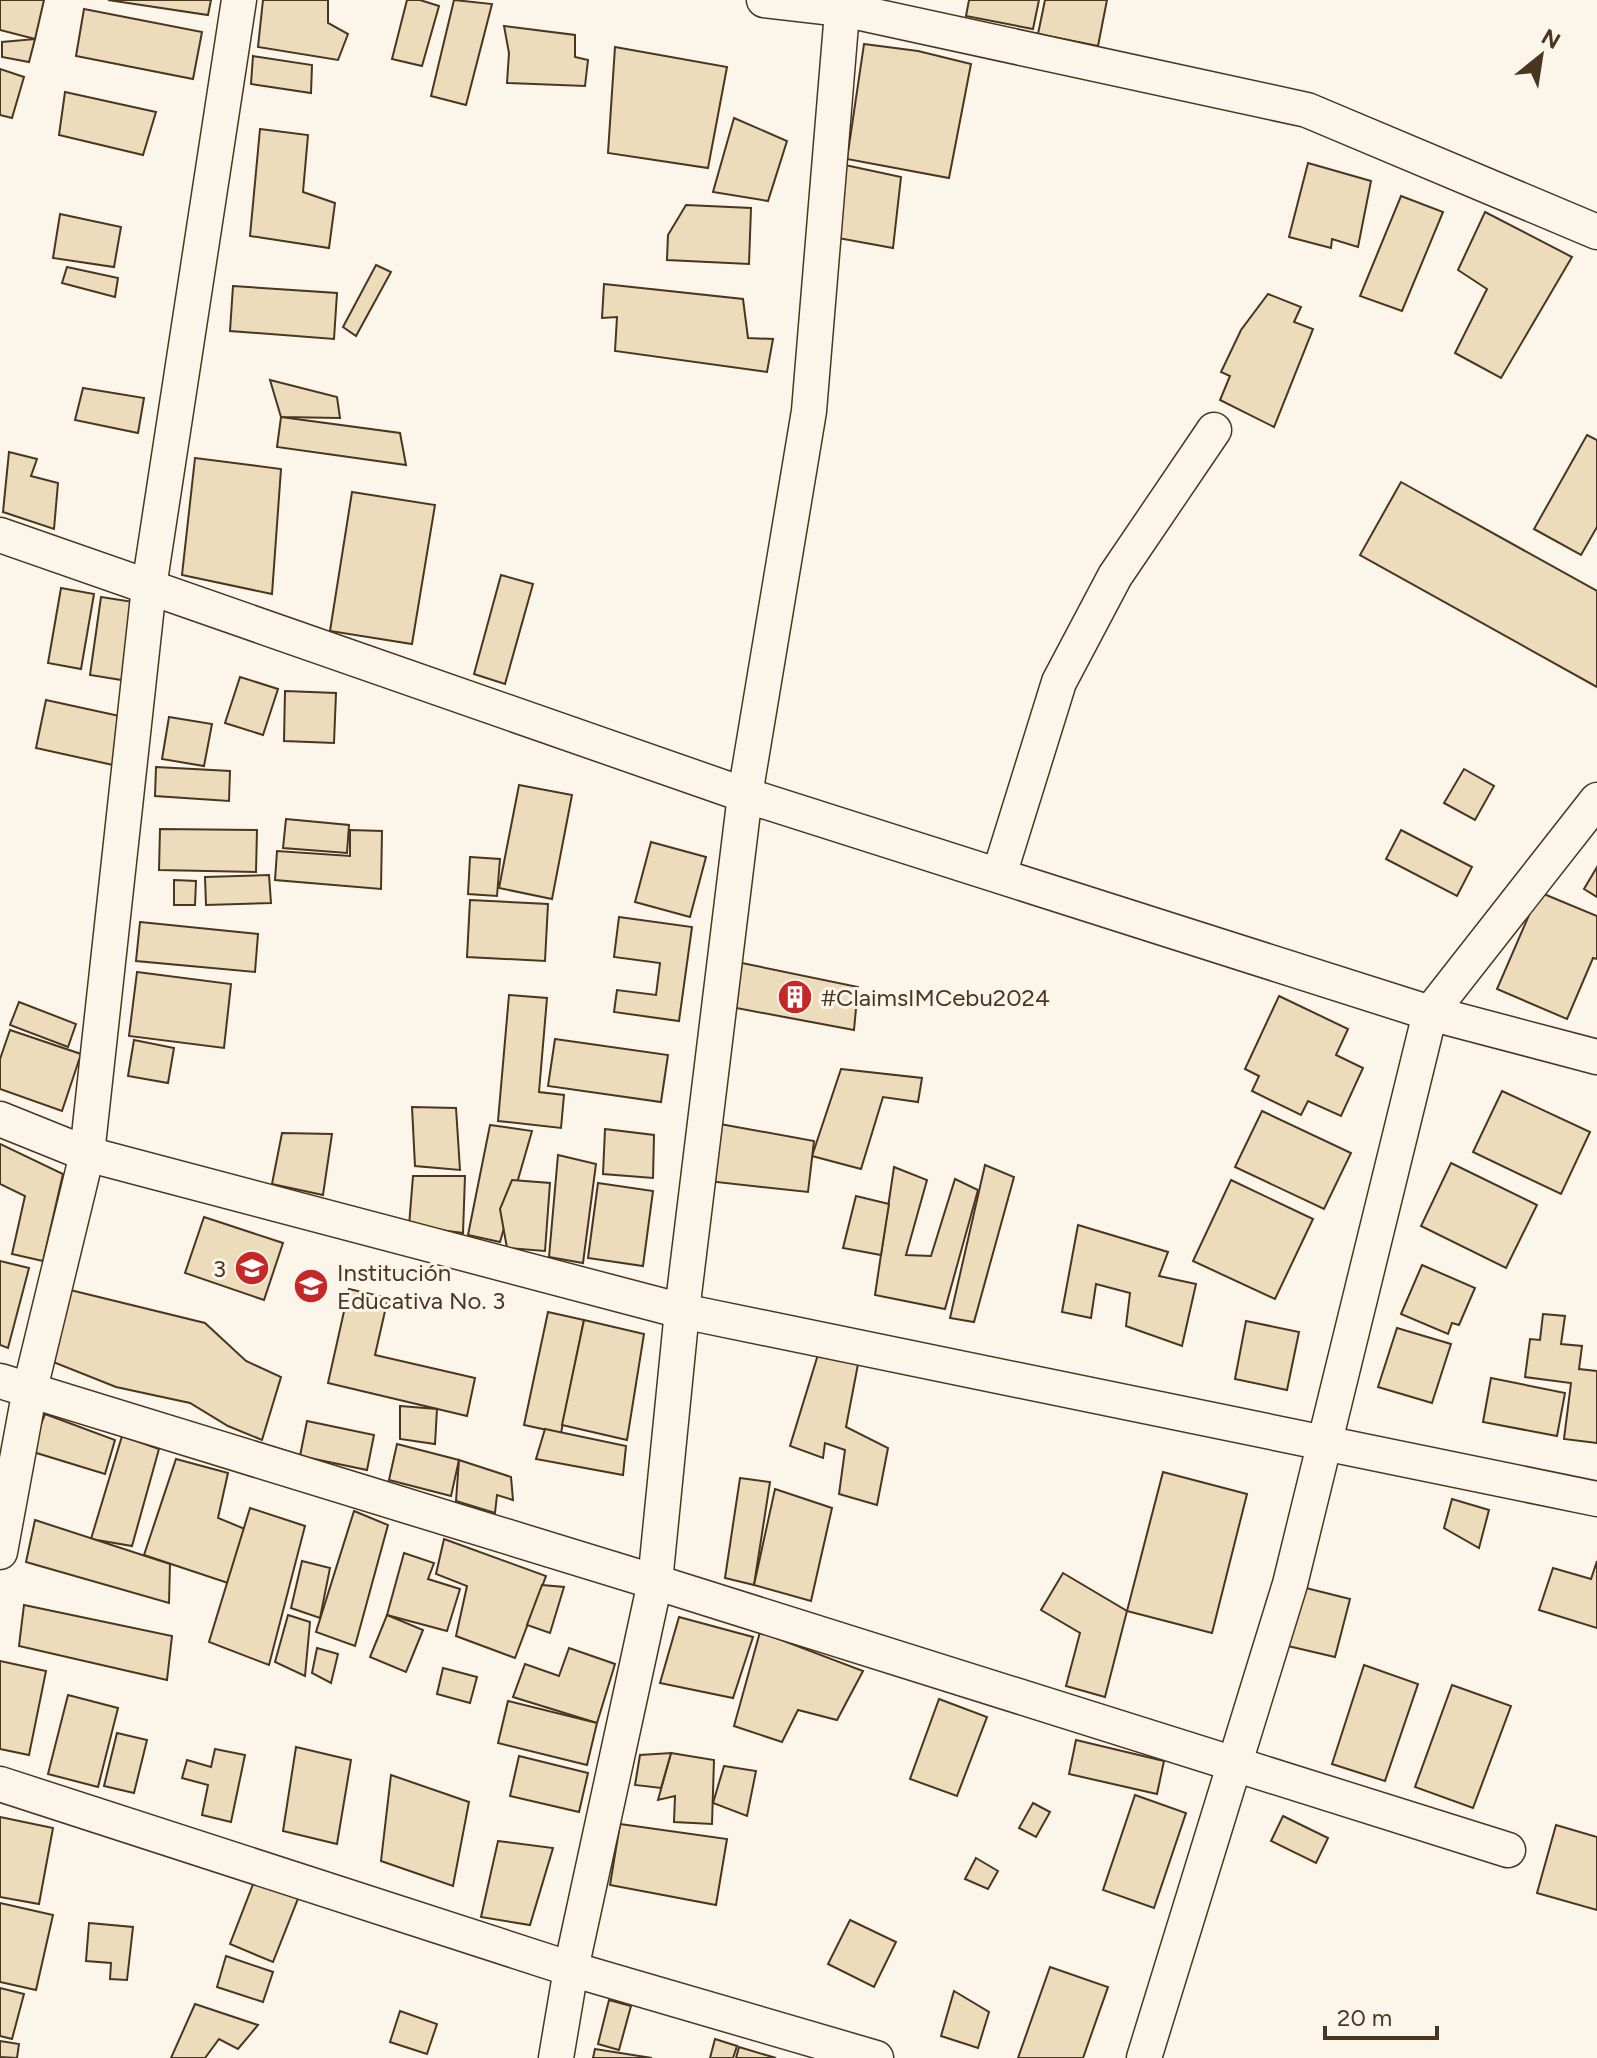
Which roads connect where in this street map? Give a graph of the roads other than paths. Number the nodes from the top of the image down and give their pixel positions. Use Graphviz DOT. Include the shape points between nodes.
graph roads {
  1 [pos="239,0"];
  2 [pos="764,0"];
  3 [pos="842,4"];
  4 [pos="1597,232"];
  5 [pos="1214,430"];
  6 [pos="0,535"];
  7 [pos="149,587"];
  8 [pos="745,795"];
  9 [pos="1597,800"];
  10 [pos="999,875"];
  11 [pos="1430,1013"];
  12 [pos="1597,1057"];
  13 [pos="0,1119"];
  14 [pos="87,1154"];
  15 [pos="682,1311"];
  16 [pos="15,1385"];
  17 [pos="1323,1444"];
  18 [pos="1597,1499"];
  19 [pos="0,1552"];
  20 [pos="655,1582"];
  21 [pos="1233,1764"];
  22 [pos="0,1784"];
  23 [pos="1508,1850"];
  24 [pos="571,1969"];
  25 [pos="556,2058"];
  26 [pos="876,2058"];
  27 [pos="1144,2058"];
  1 -- 7 [label="street"];
  2 -- 3 [label="street"];
  3 -- 4 [label="street" via="1307,110"];
  3 -- 8 [label="street" via="809,411"];
  5 -- 10 [label="street" via="1115,576 1059,682"];
  6 -- 7 [label="street"];
  7 -- 8 [label="street"];
  7 -- 14 [label="street"];
  8 -- 10 [label="street"];
  8 -- 15 [label="street"];
  9 -- 11 [label="street"];
  10 -- 11 [label="street"];
  11 -- 12 [label="street"];
  11 -- 17 [label="street"];
  13 -- 14 [label="street"];
  14 -- 15 [label="street"];
  14 -- 16 [label="street"];
  15 -- 17 [label="street"];
  15 -- 20 [label="street"];
  16 -- 19 [label="street"];
  16 -- 20 [label="street"];
  17 -- 18 [label="street"];
  17 -- 21 [label="street" via="1290,1584"];
  20 -- 21 [label="street"];
  20 -- 24 [label="street"];
  21 -- 23 [label="street"];
  21 -- 27 [label="street"];
  22 -- 24 [label="street"];
  24 -- 25 [label="street"];
  24 -- 26 [label="street"];
}
